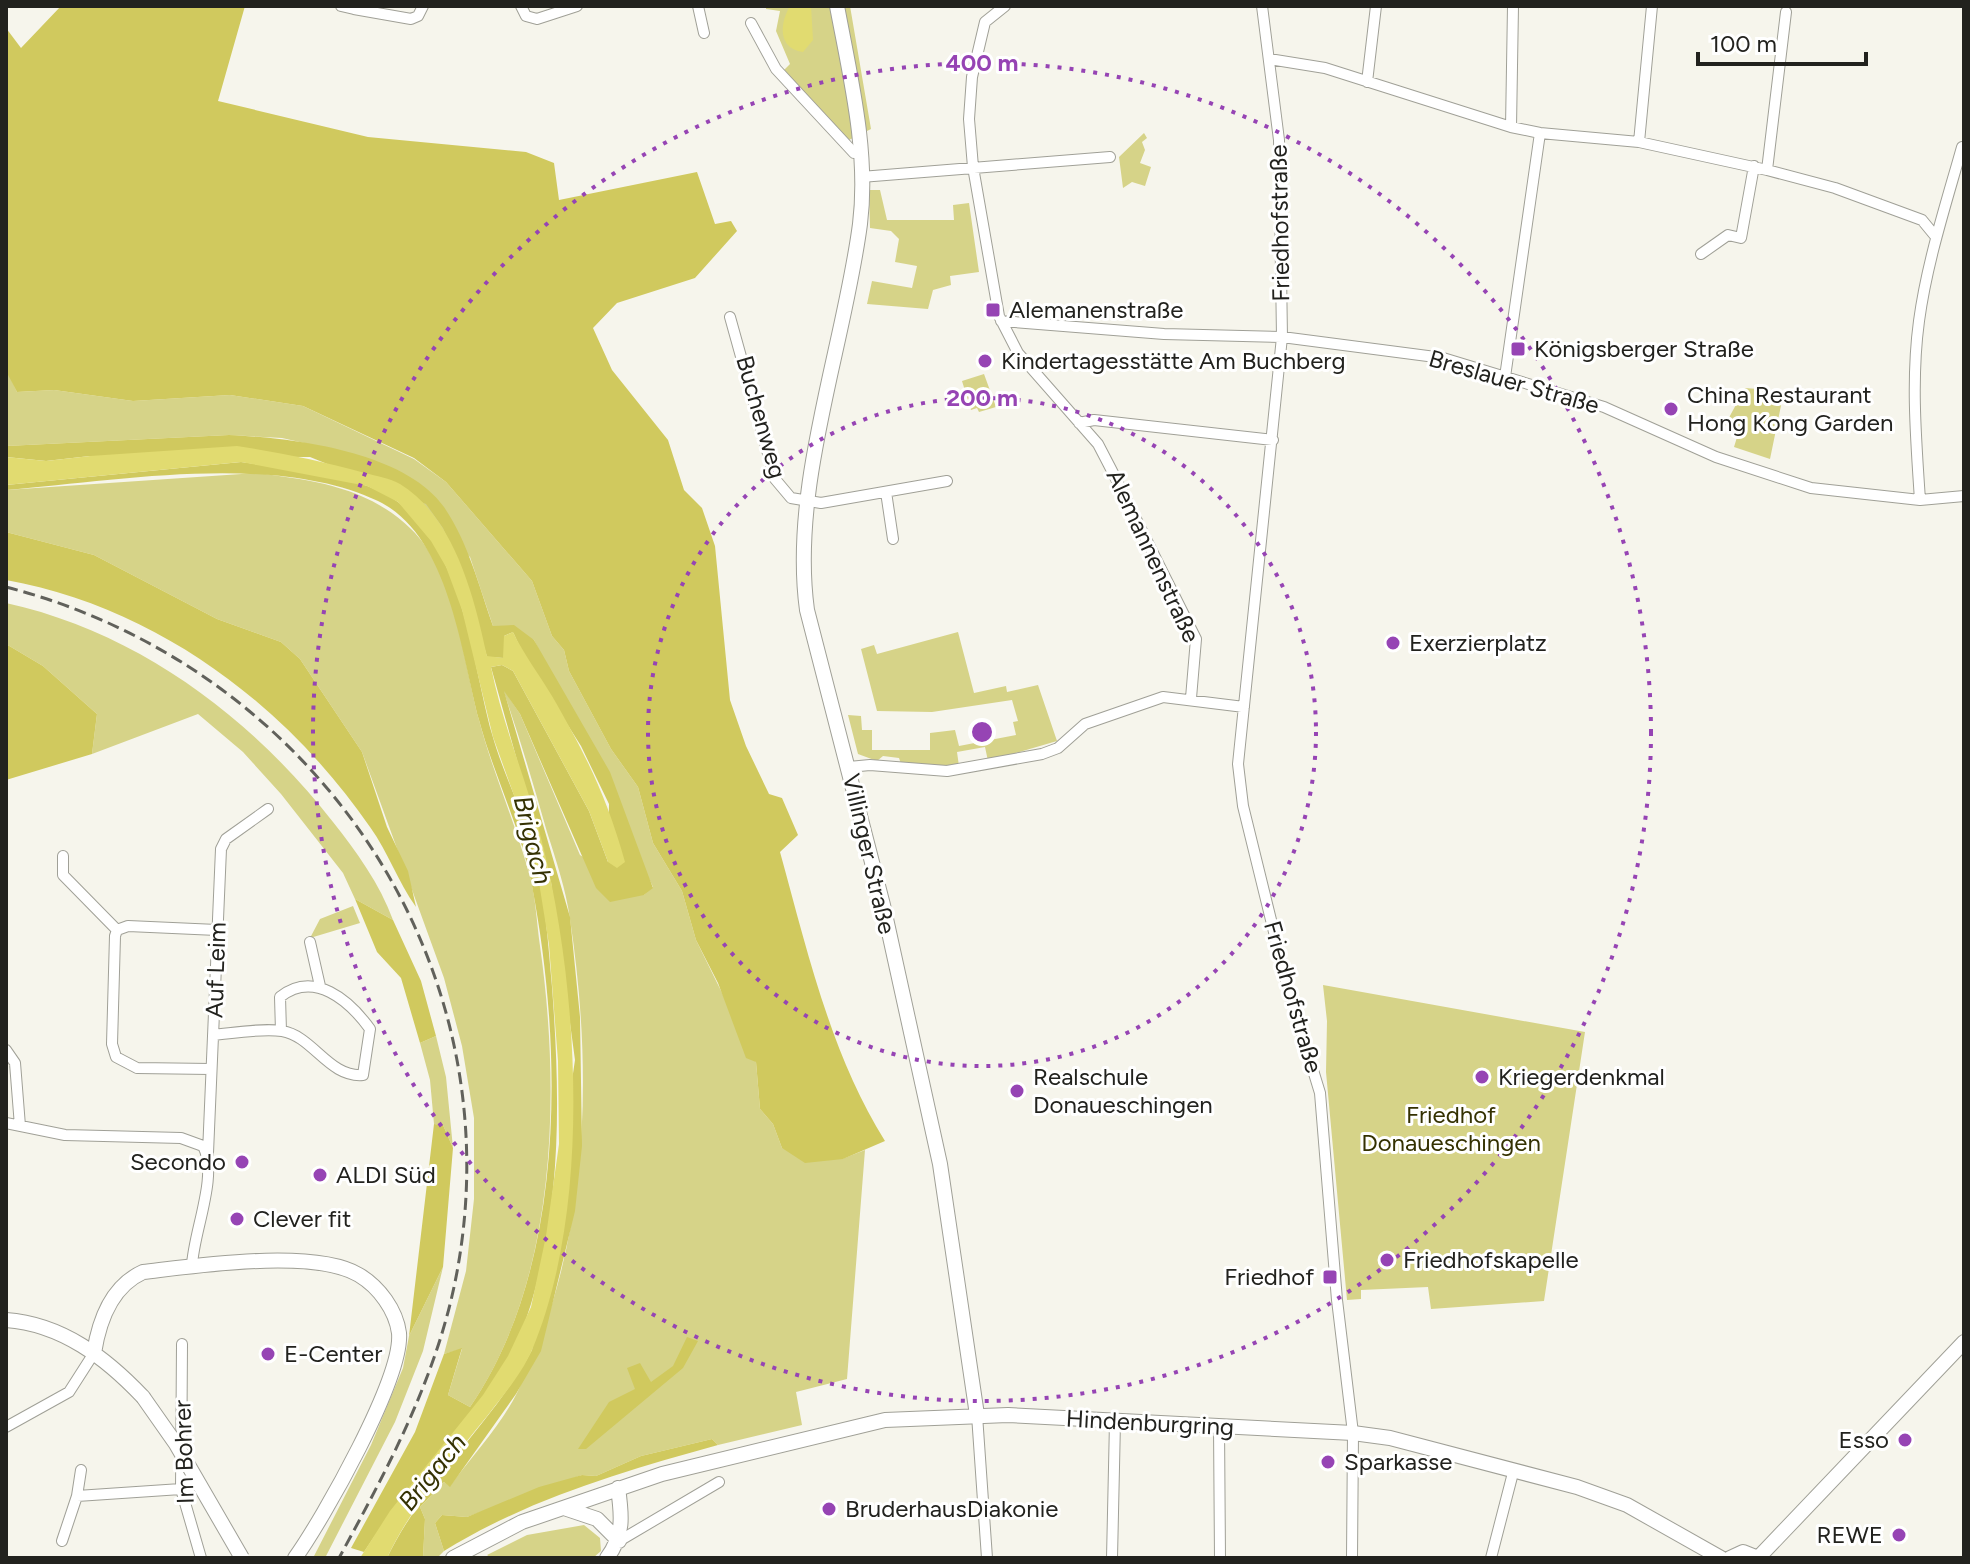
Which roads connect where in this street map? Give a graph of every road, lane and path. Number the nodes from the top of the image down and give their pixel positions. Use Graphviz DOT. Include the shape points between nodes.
graph roads {
  1 [pos="341,6"];
  2 [pos="395,6"];
  3 [pos="423,6"];
  4 [pos="521,6"];
  5 [pos="550,6"];
  6 [pos="577,6"];
  7 [pos="698,6"];
  8 [pos="837,6"];
  9 [pos="990,6"];
  10 [pos="1005,6"];
  11 [pos="1262,6"];
  12 [pos="1376,6"];
  13 [pos="1513,6"];
  14 [pos="1652,6"];
  15 [pos="355,8"];
  16 [pos="1786,12"];
  17 [pos="561,13"];
  18 [pos="385,15"];
  19 [pos="985,22"];
  20 [pos="751,23"];
  21 [pos="704,33"];
  22 [pos="1269,59"];
  23 [pos="1367,82"];
  24 [pos="1511,127"];
  25 [pos="1540,133"];
  26 [pos="1639,142"];
  27 [pos="1962,147"];
  28 [pos="860,153"];
  29 [pos="1110,157"];
  30 [pos="1754,166"];
  31 [pos="973,167"];
  32 [pos="1767,170"];
  33 [pos="861,177"];
  34 [pos="1936,237"];
  35 [pos="1701,254"];
  36 [pos="730,317"];
  37 [pos="1001,321"];
  38 [pos="1282,337"];
  39 [pos="1505,377"];
  40 [pos="1079,423"];
  41 [pos="1273,440"];
  42 [pos="947,481"];
  43 [pos="886,492"];
  44 [pos="1964,496"];
  45 [pos="1920,500"];
  46 [pos="807,503"];
  47 [pos="893,539"];
  48 [pos="1191,698"];
  49 [pos="1244,707"];
  50 [pos="849,767"];
  51 [pos="268,809"];
  52 [pos="63,856"];
  53 [pos="117,930"];
  54 [pos="217,930"];
  55 [pos="310,942"];
  56 [pos="320,986"];
  57 [pos="281,1031"];
  58 [pos="213,1035"];
  59 [pos="6,1050"];
  60 [pos="211,1069"];
  61 [pos="6,1123"];
  62 [pos="20,1126"];
  63 [pos="208,1153"];
  64 [pos="192,1266"];
  65 [pos="6,1320"];
  66 [pos="1964,1342"];
  67 [pos="182,1344"];
  68 [pos="94,1353"];
  69 [pos="977,1415"];
  70 [pos="1115,1422"];
  71 [pos="1219,1426"];
  72 [pos="6,1427"];
  73 [pos="1353,1433"];
  74 [pos="1514,1469"];
  75 [pos="81,1470"];
  76 [pos="719,1482"];
  77 [pos="618,1488"];
  78 [pos="181,1489"];
  79 [pos="77,1496"];
  80 [pos="563,1508"];
  81 [pos="62,1541"];
  82 [pos="619,1541"];
  83 [pos="201,1558"];
  84 [pos="242,1558"];
  85 [pos="295,1558"];
  86 [pos="453,1558"];
  87 [pos="607,1558"];
  88 [pos="987,1558"];
  89 [pos="1112,1558"];
  90 [pos="1220,1558"];
  91 [pos="1352,1558"];
  92 [pos="1491,1558"];
  93 [pos="1721,1558"];
  94 [pos="1730,1558"];
  95 [pos="1758,1558"];
  1 -- 15 [label="street"];
  2 -- 18 [label="street"];
  3 -- 18 [label="street" via="411,19"];
  4 -- 17 [label="street" via="526,16 537,19"];
  5 -- 17 [label="street"];
  6 -- 17 [label="street"];
  7 -- 21 [label="street"];
  8 -- 28 [label="main road, Villinger Straße"];
  9 -- 19 [label="street, Alemannenstraße"];
  10 -- 19 [label="street"];
  11 -- 22 [label="street, Friedhofstraße"];
  12 -- 23 [label="street"];
  13 -- 24 [label="street"];
  14 -- 26 [label="street"];
  15 -- 18 [label="street"];
  16 -- 32 [label="street"];
  19 -- 31 [label="street, Alemannenstraße" via="972,77"];
  20 -- 28 [label="street" via="776,69 854,153"];
  22 -- 23 [label="street" via="1325,68"];
  22 -- 38 [label="street, Friedhofstraße" via="1279,140"];
  23 -- 24 [label="street"];
  24 -- 25 [label="street"];
  25 -- 26 [label="street"];
  25 -- 39 [label="street"];
  26 -- 30 [label="street"];
  27 -- 34 [label="street"];
  28 -- 33 [label="main road, Villinger Straße"];
  29 -- 31 [label="street"];
  30 -- 32 [label="street"];
  30 -- 35 [label="street" via="1741,238 1728,235"];
  31 -- 33 [label="street"];
  31 -- 37 [label="street, Alemannenstraße"];
  32 -- 34 [label="street" via="1922,220"];
  33 -- 46 [label="main road, Villinger Straße" via="860,222"];
  34 -- 45 [label="street" via="1919,320 1915,377"];
  36 -- 46 [label="street, Buchenweg" via="775,479 791,498"];
  37 -- 38 [label="street, Breslauer Straße"];
  37 -- 40 [label="street, Alemannenstraße" via="1018,353"];
  38 -- 39 [label="street, Breslauer Straße" via="1443,358"];
  38 -- 41 [label="street, Friedhofstraße"];
  39 -- 45 [label="street, Breslauer Straße" via="1604,407 1767,475 1811,488"];
  40 -- 41 [label="street" via="1094,420"];
  40 -- 48 [label="street, Alemannenstraße" via="1105,456 1196,639"];
  41 -- 49 [label="street, Friedhofstraße"];
  42 -- 43 [label="street"];
  43 -- 46 [label="street"];
  43 -- 47 [label="street"];
  44 -- 45 [label="street, Breslauer Straße"];
  46 -- 50 [label="main road, Villinger Straße" via="802,569 807,610"];
  48 -- 49 [label="street"];
  48 -- 50 [label="street" via="1163,697 1085,724 1050,751 970,769"];
  49 -- 73 [label="street, Friedhofstraße" via="1240,788 1287,985 1320,1093"];
  50 -- 69 [label="main road, Villinger Straße" via="940,1164"];
  51 -- 54 [label="street, Auf Leim" via="226,839 221,849"];
  52 -- 53 [label="street" via="63,875"];
  53 -- 54 [label="street"];
  53 -- 60 [label="street" via="112,1044 116,1057 137,1068"];
  54 -- 58 [label="street, Auf Leim"];
  55 -- 56 [label="street"];
  56 -- 57 [label="street" via="280,997"];
  56 -- 57 [label="street" via="370,1029 363,1075 354,1076 326,1061 296,1036"];
  57 -- 58 [label="street"];
  58 -- 60 [label="street, Auf Leim"];
  59 -- 62 [label="street" via="15,1063"];
  60 -- 63 [label="street, Auf Leim"];
  61 -- 62 [label="street"];
  62 -- 63 [label="street" via="65,1135 181,1138 196,1141"];
  63 -- 64 [label="street, Auf Leim" via="205,1206"];
  64 -- 68 [label="main road" via="143,1272 121,1284"];
  64 -- 85 [label="main road" via="285,1260 341,1267 359,1274 392,1308 399,1334 386,1389"];
  65 -- 68 [label="main road" via="57,1331"];
  66 -- 95 [label="main road"];
  67 -- 78 [label="street, Im Bohrer"];
  68 -- 72 [label="street" via="69,1392"];
  68 -- 84 [label="main road, bridge" via="143,1397"];
  69 -- 70 [label="main road, Hindenburgring"];
  69 -- 77 [label="main road, Hindenburgring" via="885,1420"];
  69 -- 88 [label="street, Villinger Straße"];
  70 -- 71 [label="main road, Hindenburgring"];
  70 -- 89 [label="street"];
  71 -- 73 [label="main road, Hindenburgring"];
  71 -- 90 [label="street"];
  73 -- 74 [label="main road, Hindenburgring"];
  73 -- 91 [label="street, Friedhofstraße"];
  74 -- 92 [label="street"];
  74 -- 93 [label="main road, Hindenburgring" via="1627,1505"];
  75 -- 79 [label="street"];
  76 -- 82 [label="street"];
  77 -- 80 [label="main road, Hindenburgring"];
  77 -- 82 [label="main road"];
  78 -- 79 [label="street"];
  78 -- 83 [label="street, Im Bohrer"];
  79 -- 81 [label="street"];
  80 -- 82 [label="main road" via="597,1519"];
  80 -- 86 [label="main road, Hindenburgring" via="522,1522"];
  82 -- 87 [label="main road"];
  94 -- 95 [label="main road" via="1743,1552"];
}
